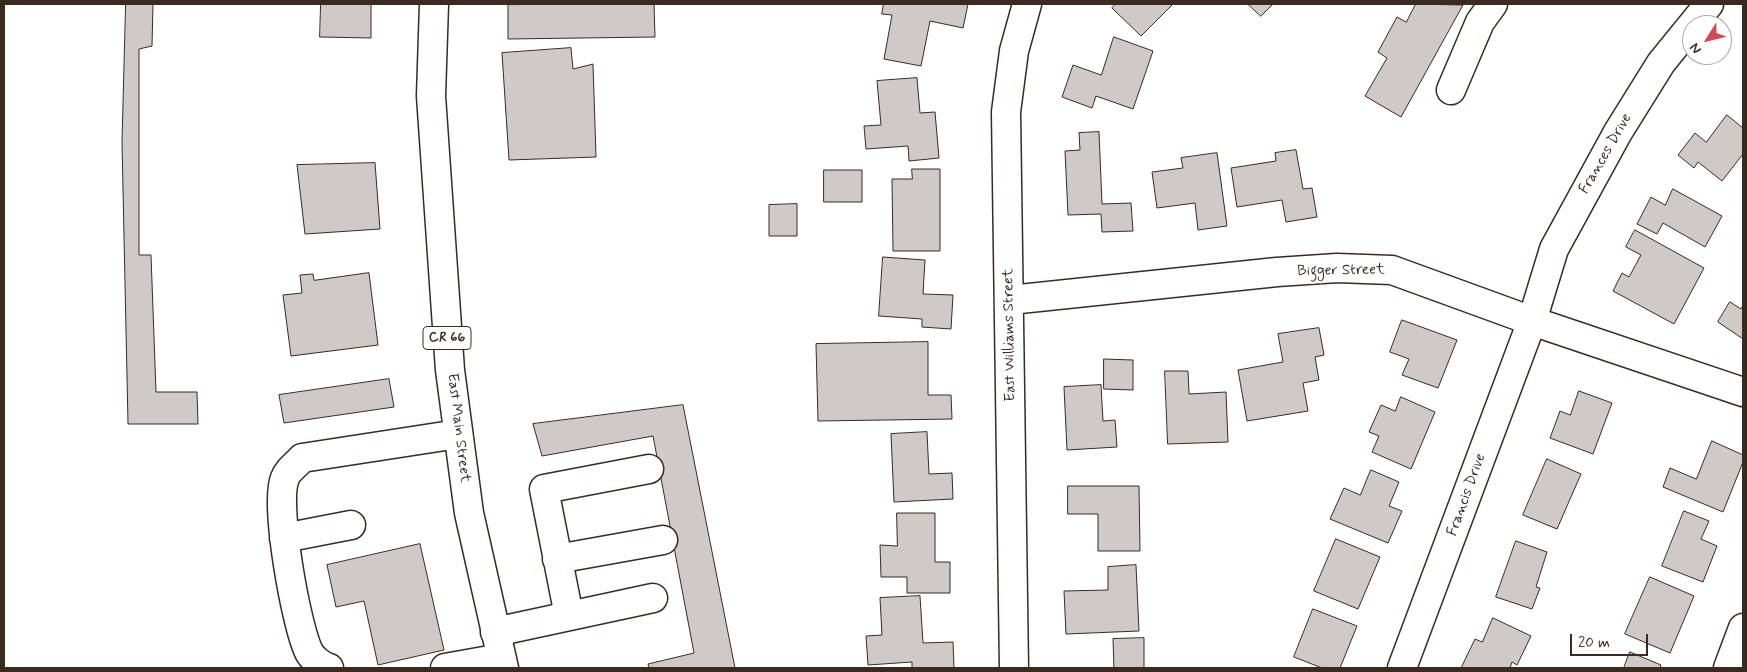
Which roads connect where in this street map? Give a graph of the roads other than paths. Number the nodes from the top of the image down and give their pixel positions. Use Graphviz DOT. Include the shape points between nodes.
graph roads {
  1 [pos="434,4"];
  2 [pos="1027,4"];
  3 [pos="1493,4"];
  4 [pos="1705,5"];
  5 [pos="1450,90"];
  6 [pos="1010,300"];
  7 [pos="1532,321"];
  8 [pos="1743,392"];
  9 [pos="458,434"];
  10 [pos="649,470"];
  11 [pos="352,525"];
  12 [pos="284,538"];
  13 [pos="663,540"];
  14 [pos="557,559"];
  15 [pos="653,598"];
  16 [pos="569,616"];
  17 [pos="1743,628"];
  18 [pos="495,632"];
  19 [pos="502,663"];
  20 [pos="329,668"];
  21 [pos="445,668"];
  22 [pos="1014,668"];
  23 [pos="1402,668"];
  24 [pos="1728,668"];
  1 -- 9 [label="street, East Main Street / CR 66" via="433,140 450,370"];
  2 -- 6 [label="street, East Williams Street" via="1014,51 1006,112"];
  3 -- 5 [label="street" via="1480,22"];
  4 -- 7 [label="street, Frances Drive" via="1661,63 1582,195 1554,249"];
  6 -- 7 [label="street, Bigger Street" via="1277,272 1337,268 1392,270"];
  6 -- 22 [label="street, East Williams Street"];
  7 -- 8 [label="street, Bigger Street"];
  7 -- 23 [label="street, Francis Drive"];
  9 -- 12 [label="street" via="302,458 284,478"];
  9 -- 18 [label="street, East Main Street / CR 66" via="469,514"];
  10 -- 14 [label="street" via="544,489"];
  11 -- 12 [label="street"];
  12 -- 20 [label="street" via="292,587 309,653"];
  13 -- 14 [label="street"];
  14 -- 16 [label="street"];
  15 -- 16 [label="street"];
  16 -- 18 [label="street"];
  17 -- 24 [label="street"];
  18 -- 19 [label="street, East Main Street / CR 66"];
  19 -- 21 [label="street"];
}
